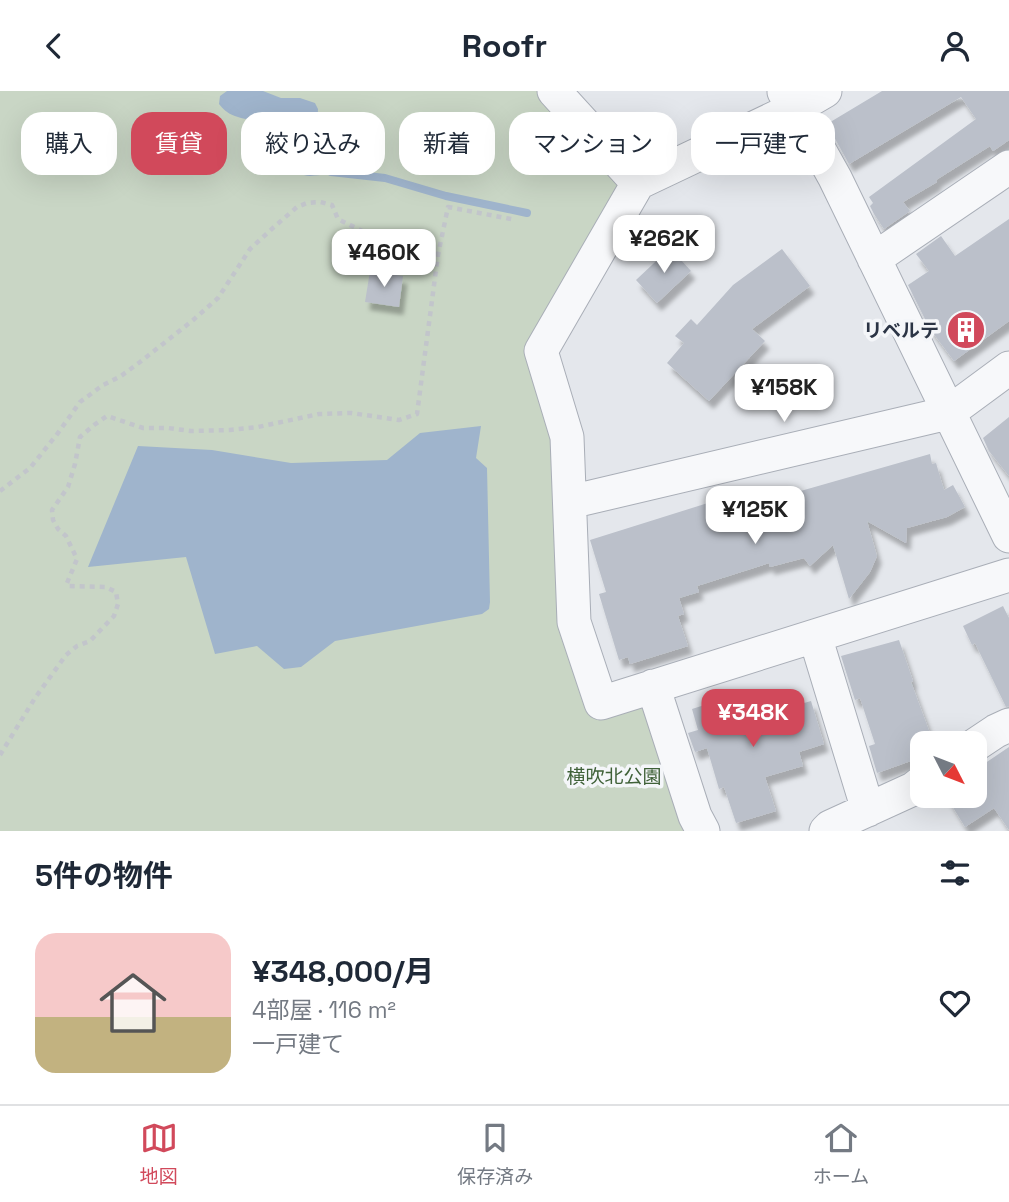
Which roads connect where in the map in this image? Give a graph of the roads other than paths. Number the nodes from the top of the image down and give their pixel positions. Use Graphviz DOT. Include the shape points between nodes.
graph roads {
  1 [pos="554,91"];
  2 [pos="825,91"];
  3 [pos="790,100"];
  4 [pos="1009,167"];
  5 [pos="638,183"];
  6 [pos="874,259"];
  7 [pos="1009,368"];
  8 [pos="948,413"];
  9 [pos="570,502"];
  10 [pos="1009,535"];
  11 [pos="1009,575"];
  12 [pos="815,636"];
  13 [pos="653,686"];
  14 [pos="1009,725"];
  15 [pos="987,737"];
  16 [pos="910,790"];
  17 [pos="869,810"];
  18 [pos="703,831"];
  19 [pos="826,831"];
  1 -- 5 [label="street"];
  2 -- 3 [label="street"];
  3 -- 5 [label="street"];
  3 -- 6 [label="street"];
  4 -- 6 [label="street"];
  5 -- 9 [label="street" via="541,351 567,437"];
  6 -- 8 [label="street"];
  7 -- 8 [label="street"];
  8 -- 9 [label="street"];
  8 -- 10 [label="street"];
  9 -- 13 [label="street" via="574,622 601,703"];
  11 -- 12 [label="street"];
  12 -- 13 [label="street"];
  12 -- 17 [label="street"];
  13 -- 18 [label="street"];
  14 -- 15 [label="street"];
  16 -- 17 [label="street"];
  17 -- 19 [label="street"];
}
